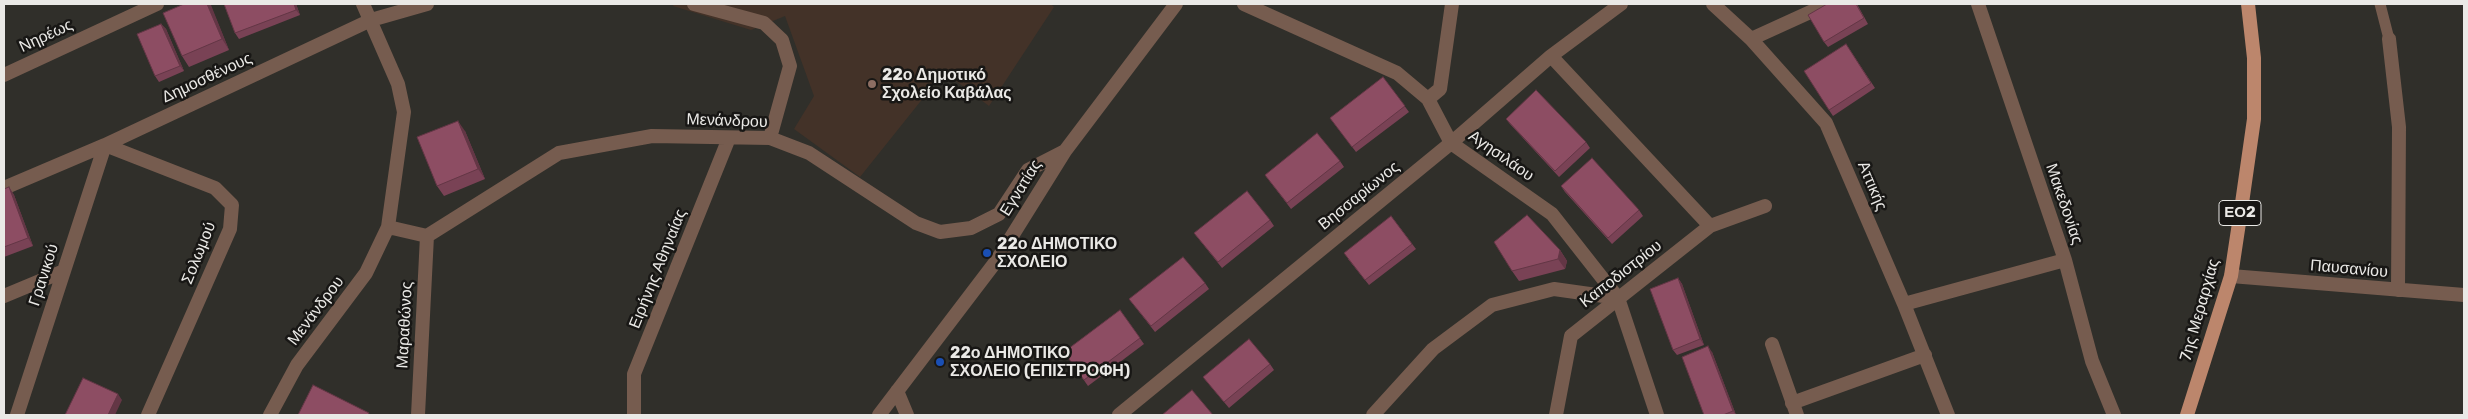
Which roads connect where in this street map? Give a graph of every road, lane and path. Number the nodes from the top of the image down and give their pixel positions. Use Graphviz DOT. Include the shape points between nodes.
graph roads {
  1 [pos="157,4"];
  2 [pos="363,4"];
  3 [pos="427,4"];
  4 [pos="694,4"];
  5 [pos="1176,4"];
  6 [pos="1244,4"];
  7 [pos="1452,4"];
  8 [pos="1621,4"];
  9 [pos="1713,4"];
  10 [pos="1828,4"];
  11 [pos="1978,4"];
  12 [pos="2248,4"];
  13 [pos="2380,4"];
  14 [pos="372,20"];
  15 [pos="1750,39"];
  16 [pos="2389,39"];
  17 [pos="1550,56"];
  18 [pos="4,75"];
  19 [pos="1428,99"];
  20 [pos="729,138"];
  21 [pos="770,138"];
  22 [pos="1452,143"];
  23 [pos="105,145"];
  24 [pos="1065,151"];
  25 [pos="4,188"];
  26 [pos="1765,206"];
  27 [pos="1710,226"];
  28 [pos="388,227"];
  29 [pos="427,236"];
  30 [pos="2065,260"];
  31 [pos="64,271"];
  32 [pos="2231,276"];
  33 [pos="2398,290"];
  34 [pos="2464,295"];
  35 [pos="4,296"];
  36 [pos="1618,298"];
  37 [pos="1904,304"];
  38 [pos="1772,344"];
  39 [pos="1925,355"];
  40 [pos="897,391"];
  41 [pos="1794,409"];
  42 [pos="17,415"];
  43 [pos="148,415"];
  44 [pos="270,415"];
  45 [pos="418,415"];
  46 [pos="634,415"];
  47 [pos="878,415"];
  48 [pos="907,415"];
  49 [pos="1119,415"];
  50 [pos="1373,415"];
  51 [pos="1556,415"];
  52 [pos="1657,415"];
  53 [pos="1948,415"];
  54 [pos="2114,415"];
  55 [pos="2187,415"];
  1 -- 18 [label="street, Νηρέως"];
  2 -- 14 [label="street"];
  3 -- 14 [label="street, Δημοσθένους"];
  4 -- 21 [label="street" via="764,23 782,40 790,66"];
  5 -- 24 [label="street, Εγνατίας"];
  6 -- 19 [label="street, Αγησιλάου" via="1397,73"];
  7 -- 19 [label="street" via="1440,89"];
  8 -- 17 [label="street, Βησσαρίωνος"];
  9 -- 15 [label="street, Αττικής"];
  10 -- 15 [label="street"];
  11 -- 30 [label="street, Μακεδονίας"];
  12 -- 32 [label="main road, 7ης Μεραρχίας / ΕΟ2" via="2254,58 2254,119"];
  13 -- 16 [label="lane"];
  14 -- 23 [label="street, Δημοσθένους"];
  14 -- 28 [label="street, Μενάνδρου" via="398,84 404,112"];
  15 -- 37 [label="street, Αττικής" via="1826,123"];
  16 -- 33 [label="street" via="2399,127"];
  17 -- 22 [label="street, Βησσαρίωνος"];
  17 -- 27 [label="street"];
  19 -- 22 [label="street, Αγησιλάου"];
  20 -- 21 [label="street, Μενάνδρου"];
  20 -- 29 [label="street, Μενάνδρου" via="652,136 559,153"];
  20 -- 46 [label="street, Ειρήνης Αθηναίας" via="634,374"];
  21 -- 24 [label="street, Μενάνδρου" via="809,153 916,223 940,232 971,228 999,214 1028,170"];
  22 -- 36 [label="street, Αγησιλάου" via="1552,214"];
  22 -- 49 [label="street, Βησσαρίωνος"];
  23 -- 25 [label="street, Δημοσθένους"];
  23 -- 31 [label="street, Γρανικού"];
  23 -- 43 [label="street, Σολωμού" via="215,188 232,205 230,229"];
  24 -- 40 [label="street, Εγνατίας" via="997,260"];
  26 -- 27 [label="street, Καποδιστρίου"];
  27 -- 36 [label="street, Καποδιστρίου"];
  28 -- 29 [label="street"];
  28 -- 44 [label="street, Μενάνδρου" via="366,273 297,365"];
  29 -- 45 [label="street, Μαραθώνος"];
  30 -- 37 [label="street"];
  30 -- 54 [label="street, Μακεδονίας" via="2092,361"];
  31 -- 35 [label="street"];
  31 -- 42 [label="street, Γρανικού"];
  32 -- 33 [label="street, Παυσανίου"];
  32 -- 55 [label="main road, 7ης Μεραρχίας / ΕΟ2"];
  33 -- 34 [label="street, Παυσανίου"];
  36 -- 50 [label="street" via="1554,289 1492,305 1433,349"];
  36 -- 51 [label="street, Καποδιστρίου" via="1571,336"];
  36 -- 52 [label="street, Αγησιλάου"];
  37 -- 39 [label="street, Αττικής"];
  38 -- 41 [label="street"];
  39 -- 41 [label="street"];
  39 -- 53 [label="street, Αττικής"];
  40 -- 47 [label="street, Εγνατίας"];
  40 -- 48 [label="street"];
}
